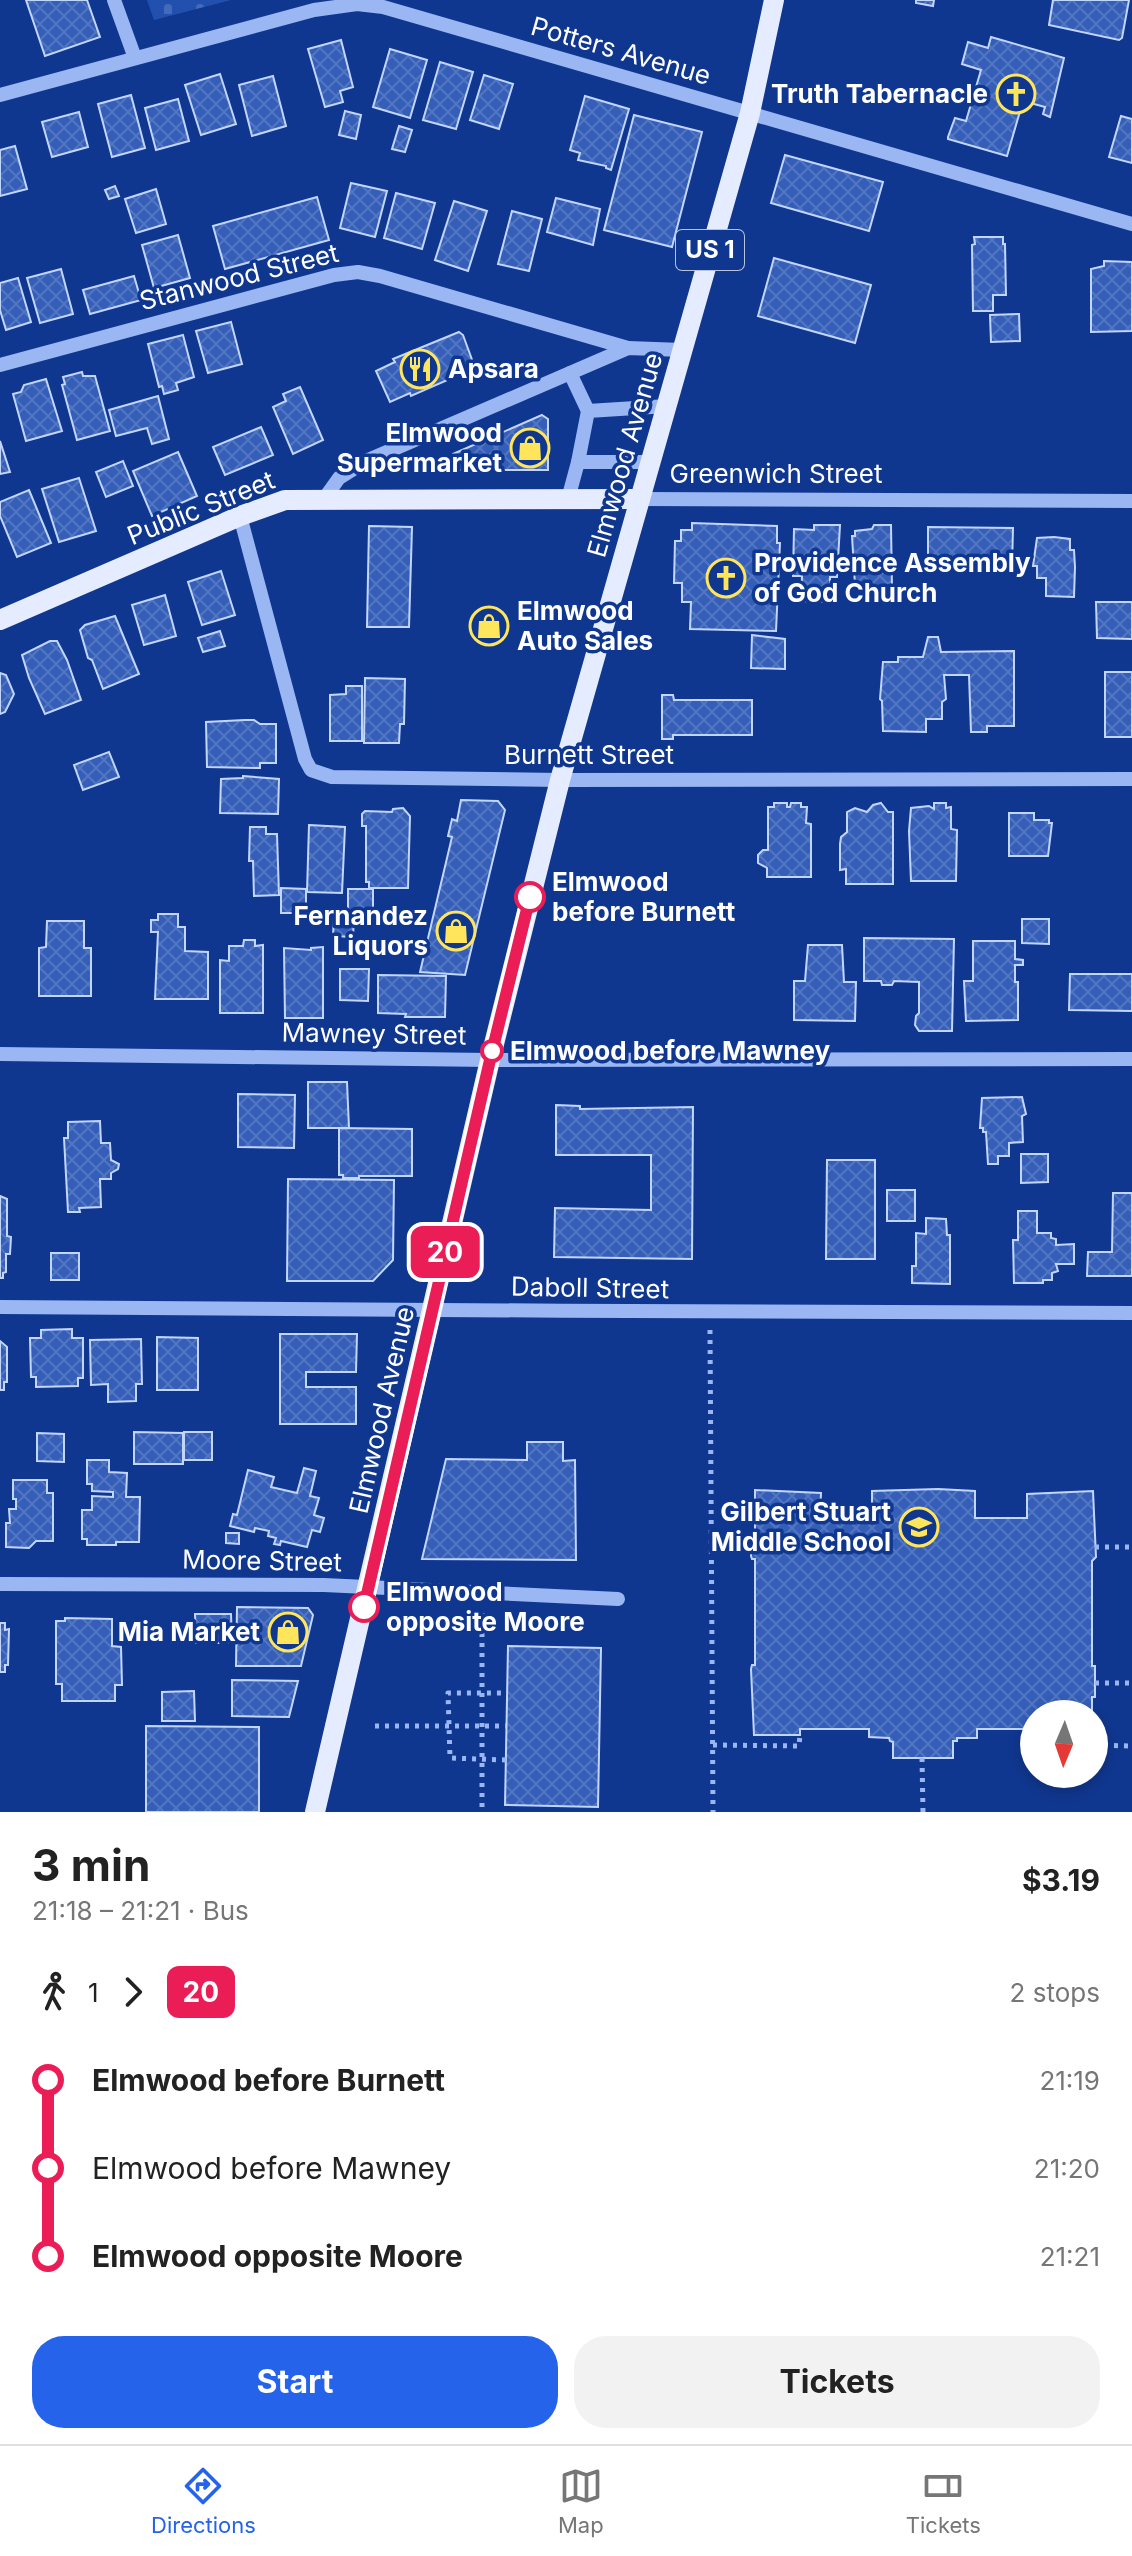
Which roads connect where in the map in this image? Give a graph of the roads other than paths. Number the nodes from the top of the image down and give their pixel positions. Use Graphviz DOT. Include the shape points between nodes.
graph roads {
  1 [pos="114,0"];
  2 [pos="774,0"];
  3 [pos="135,58"];
  4 [pos="0,95"];
  5 [pos="750,113"];
  6 [pos="1132,224"];
  7 [pos="628,348"];
  8 [pos="682,350"];
  9 [pos="0,365"];
  10 [pos="570,373"];
  11 [pos="667,406"];
  12 [pos="588,411"];
  13 [pos="578,462"];
  14 [pos="651,462"];
  15 [pos="324,499"];
  16 [pos="568,499"];
  17 [pos="640,499"];
  18 [pos="1132,501"];
  19 [pos="240,516"];
  20 [pos="0,620"];
  21 [pos="1132,779"];
  22 [pos="560,780"];
  23 [pos="0,1054"];
  24 [pos="1132,1059"];
  25 [pos="490,1060"];
  26 [pos="0,1307"];
  27 [pos="431,1309"];
  28 [pos="1132,1313"];
  29 [pos="0,1584"];
  30 [pos="368,1588"];
  31 [pos="618,1599"];
  32 [pos="315,1812"];
  1 -- 3 [label="street"];
  2 -- 5 [label="main road, Elmwood Avenue / US 1"];
  3 -- 4 [label="street, Potters Avenue"];
  3 -- 5 [label="street, Potters Avenue" via="314,10 357,4 383,7"];
  5 -- 6 [label="street, Potters Avenue"];
  5 -- 8 [label="main road, Elmwood Avenue / US 1"];
  7 -- 8 [label="street"];
  7 -- 9 [label="street, Stanwood Street" via="358,272"];
  7 -- 10 [label="street"];
  8 -- 11 [label="main road, Elmwood Avenue / US 1"];
  10 -- 12 [label="street"];
  10 -- 15 [label="street" via="366,461 339,478"];
  11 -- 12 [label="street"];
  11 -- 14 [label="main road, Elmwood Avenue / US 1"];
  12 -- 13 [label="street"];
  13 -- 14 [label="street"];
  13 -- 16 [label="street"];
  14 -- 17 [label="main road, Elmwood Avenue / US 1"];
  15 -- 16 [label="main road, Greenwich Street"];
  15 -- 19 [label="main road, Public Street" via="278,502"];
  16 -- 17 [label="main road, Greenwich Street"];
  17 -- 18 [label="street, Greenwich Street"];
  17 -- 22 [label="main road, Elmwood Avenue / US 1"];
  19 -- 20 [label="main road, Public Street"];
  19 -- 22 [label="street, Burnett Street" via="311,770 332,777"];
  21 -- 22 [label="street, Burnett Street"];
  22 -- 25 [label="main road, Elmwood Avenue / US 1"];
  23 -- 25 [label="street, Mawney Street"];
  24 -- 25 [label="street, Mawney Street"];
  25 -- 27 [label="main road, Elmwood Avenue / US 1"];
  26 -- 27 [label="street, Daboll Street"];
  27 -- 28 [label="street, Daboll Street"];
  27 -- 30 [label="main road, Elmwood Avenue / US 1"];
  29 -- 30 [label="street, Moore Street"];
  30 -- 31 [label="street, Moore Street"];
  30 -- 32 [label="main road, Elmwood Avenue / US 1"];
}
